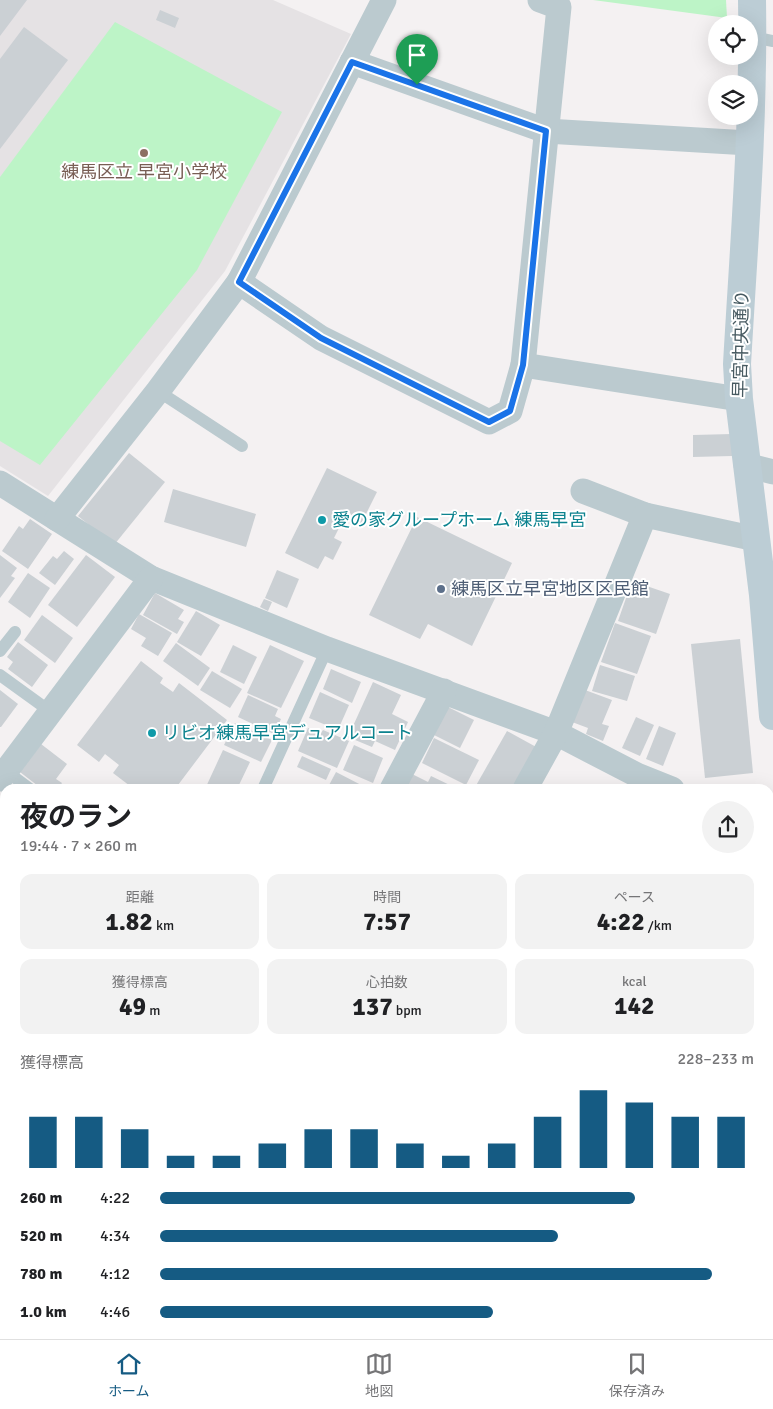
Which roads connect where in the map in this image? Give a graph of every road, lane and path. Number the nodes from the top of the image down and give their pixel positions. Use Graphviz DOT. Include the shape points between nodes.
graph roads {
  1 [pos="384,0"];
  2 [pos="540,0"];
  3 [pos="752,0"];
  4 [pos="763,39"];
  5 [pos="352,62"];
  6 [pos="546,131"];
  7 [pos="749,143"];
  8 [pos="239,282"];
  9 [pos="523,365"];
  10 [pos="158,391"];
  11 [pos="739,400"];
  12 [pos="242,446"];
  13 [pos="746,465"];
  14 [pos="773,472"];
  15 [pos="0,482"];
  16 [pos="583,491"];
  17 [pos="645,515"];
  18 [pos="57,520"];
  19 [pos="756,539"];
  20 [pos="151,578"];
  21 [pos="15,632"];
  22 [pos="327,649"];
  23 [pos="0,651"];
  24 [pos="0,675"];
  25 [pos="444,691"];
  26 [pos="51,712"];
  27 [pos="773,716"];
  28 [pos="556,733"];
  29 [pos="3,775"];
  30 [pos="20,784"];
  31 [pos="265,784"];
  32 [pos="395,784"];
  33 [pos="528,784"];
  34 [pos="660,784"];
  1 -- 5 [label="street"];
  2 -- 6 [label="street" via="559,7"];
  3 -- 4 [label="street, 早宮中央通り"];
  4 -- 7 [label="street, 早宮中央通り"];
  5 -- 6 [label="street"];
  5 -- 8 [label="street"];
  6 -- 7 [label="street"];
  6 -- 9 [label="street"];
  7 -- 11 [label="street, 早宮中央通り" via="737,364"];
  8 -- 9 [label="street" via="321,338 489,422 510,411"];
  8 -- 10 [label="street"];
  9 -- 11 [label="street"];
  10 -- 12 [label="lane"];
  10 -- 18 [label="street"];
  11 -- 13 [label="street, 早宮中央通り"];
  13 -- 14 [label="street"];
  13 -- 19 [label="street, 早宮中央通り"];
  15 -- 18 [label="street"];
  16 -- 17 [label="street"];
  17 -- 19 [label="street"];
  17 -- 28 [label="street"];
  18 -- 20 [label="street"];
  19 -- 27 [label="street, 早宮中央通り" via="764,595"];
  20 -- 22 [label="street"];
  20 -- 26 [label="street"];
  21 -- 23 [label="lane"];
  22 -- 25 [label="street"];
  22 -- 31 [label="lane"];
  24 -- 26 [label="lane"];
  25 -- 28 [label="street"];
  25 -- 32 [label="street"];
  26 -- 29 [label="street"];
  28 -- 33 [label="street"];
  28 -- 34 [label="street"];
  29 -- 30 [label="lane"];
}
